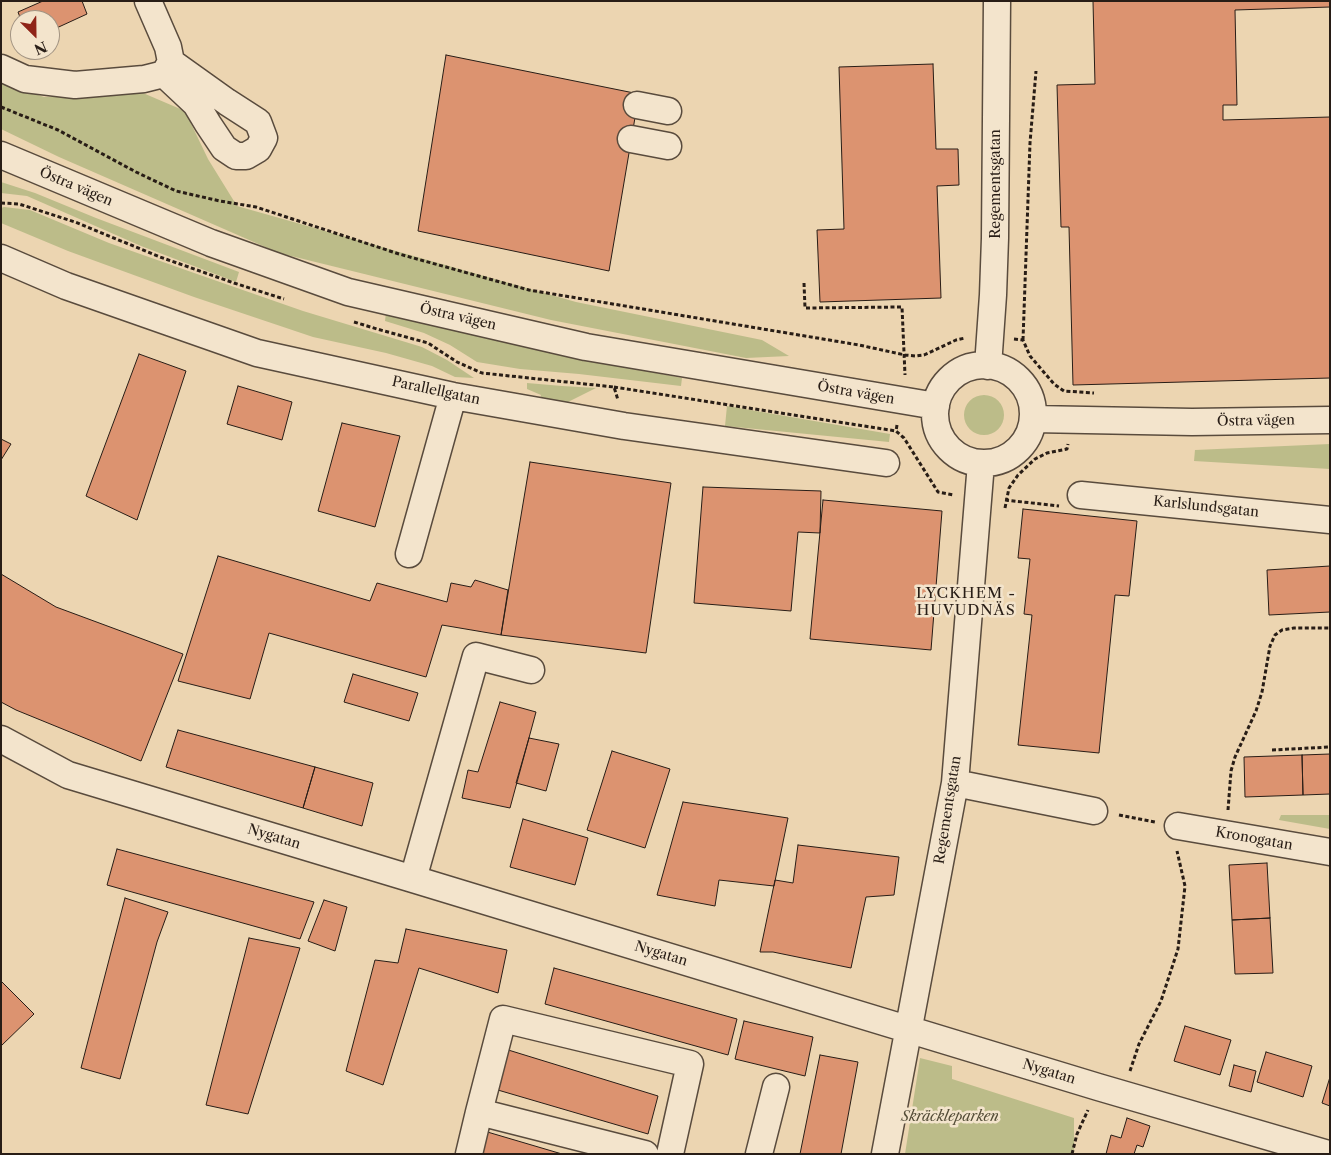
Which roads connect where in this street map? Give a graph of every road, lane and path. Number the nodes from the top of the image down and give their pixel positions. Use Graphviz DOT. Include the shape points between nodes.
graph roads {
  1 [pos="148,1"];
  2 [pos="997,1"];
  3 [pos="1,68"];
  4 [pos="1036,72"];
  5 [pos="637,105"];
  6 [pos="1,107"];
  7 [pos="668,111"];
  8 [pos="631,139"];
  9 [pos="668,146"];
  10 [pos="1,155"];
  11 [pos="1,258"];
  12 [pos="804,283"];
  13 [pos="990,338"];
  14 [pos="1023,340"];
  15 [pos="905,355"];
  16 [pos="988,366"];
  17 [pos="614,387"];
  18 [pos="1075,391"];
  19 [pos="1094,393"];
  20 [pos="453,396"];
  21 [pos="901,401"];
  22 [pos="936,406"];
  23 [pos="1033,419"];
  24 [pos="1070,419"];
  25 [pos="1330,420"];
  26 [pos="896,431"];
  27 [pos="886,463"];
  28 [pos="981,463"];
  29 [pos="1081,495"];
  30 [pos="978,497"];
  31 [pos="1006,500"];
  32 [pos="1005,510"];
  33 [pos="1330,520"];
  34 [pos="409,554"];
  35 [pos="1330,628"];
  36 [pos="531,670"];
  37 [pos="1,739"];
  38 [pos="1330,747"];
  39 [pos="1272,750"];
  40 [pos="955,783"];
  41 [pos="1094,811"];
  42 [pos="1178,826"];
  43 [pos="1226,834"];
  44 [pos="1330,852"];
  45 [pos="413,879"];
  46 [pos="909,1030"];
  47 [pos="1128,1078"];
  48 [pos="776,1087"];
  49 [pos="1098,1087"];
  50 [pos="479,1112"];
  51 [pos="469,1154"];
  52 [pos="645,1154"];
  53 [pos="670,1154"];
  54 [pos="759,1154"];
  55 [pos="885,1154"];
  56 [pos="1072,1154"];
  57 [pos="1328,1154"];
  1 -- 3 [label="street" via="168,48 168,68 144,79 76,85 24,79"];
  2 -- 13 [label="street, Regementsgatan" via="995,238"];
  4 -- 14 [label="path" via="1030,143"];
  5 -- 7 [label="street"];
  6 -- 15 [label="path" via="58,130 176,191 256,207 399,254 529,290"];
  8 -- 9 [label="street"];
  10 -- 21 [label="street, Östra vägen" via="211,243 348,292 586,347"];
  11 -- 20 [label="street, Parallellgatan" via="66,286 257,353"];
  12 -- 15 [label="path" via="805,308 902,307"];
  13 -- 14 [label="path"];
  13 -- 15 [label="path" via="969,337 924,356"];
  13 -- 16 [label="street, Regementsgatan"];
  14 -- 18 [label="path" via="1030,356 1054,384 1064,390"];
  15 -- 21 [label="path"];
  16 -- 22 [label="street" via="974,367 954,376 940,392"];
  16 -- 23 [label="street" via="1002,369 1019,380 1030,398"];
  17 -- 26 [label="path"];
  18 -- 19 [label="path"];
  18 -- 24 [label="path"];
  20 -- 27 [label="street, Parallellgatan" via="624,426"];
  20 -- 34 [label="street"];
  21 -- 22 [label="street, Östra vägen"];
  21 -- 26 [label="path"];
  22 -- 28 [label="street" via="937,427 946,445 962,458"];
  23 -- 24 [label="street, Östra vägen"];
  23 -- 28 [label="street" via="1029,434 1016,451 1003,459"];
  24 -- 25 [label="street, Östra vägen" via="1192,422"];
  24 -- 31 [label="path" via="1067,449 1035,459 1018,475"];
  26 -- 30 [label="path" via="904,438 938,492"];
  28 -- 30 [label="street, Regementsgatan"];
  29 -- 33 [label="street, Karlslundsgatan"];
  30 -- 31 [label="path"];
  30 -- 40 [label="street, Regementsgatan"];
  31 -- 32 [label="path"];
  35 -- 43 [label="path" via="1294,628 1275,635 1256,712 1231,771"];
  36 -- 45 [label="street" via="476,656"];
  37 -- 45 [label="street, Nygatan" via="68,776"];
  38 -- 39 [label="path"];
  40 -- 41 [label="street"];
  40 -- 46 [label="street, Regementsgatan"];
  41 -- 42 [label="path"];
  42 -- 43 [label="street, Kronogatan"];
  42 -- 47 [label="path" via="1176,849 1185,886 1178,949 1161,1001 1139,1044"];
  43 -- 44 [label="street, Kronogatan"];
  45 -- 46 [label="street, Nygatan"];
  46 -- 49 [label="street, Nygatan"];
  46 -- 55 [label="street, Regementsgatan"];
  48 -- 54 [label="street"];
  49 -- 56 [label="path" via="1077,1134"];
  49 -- 57 [label="street, Nygatan"];
  50 -- 51 [label="street"];
  50 -- 52 [label="street"];
  50 -- 53 [label="street" via="503,1019 690,1064"];
}
